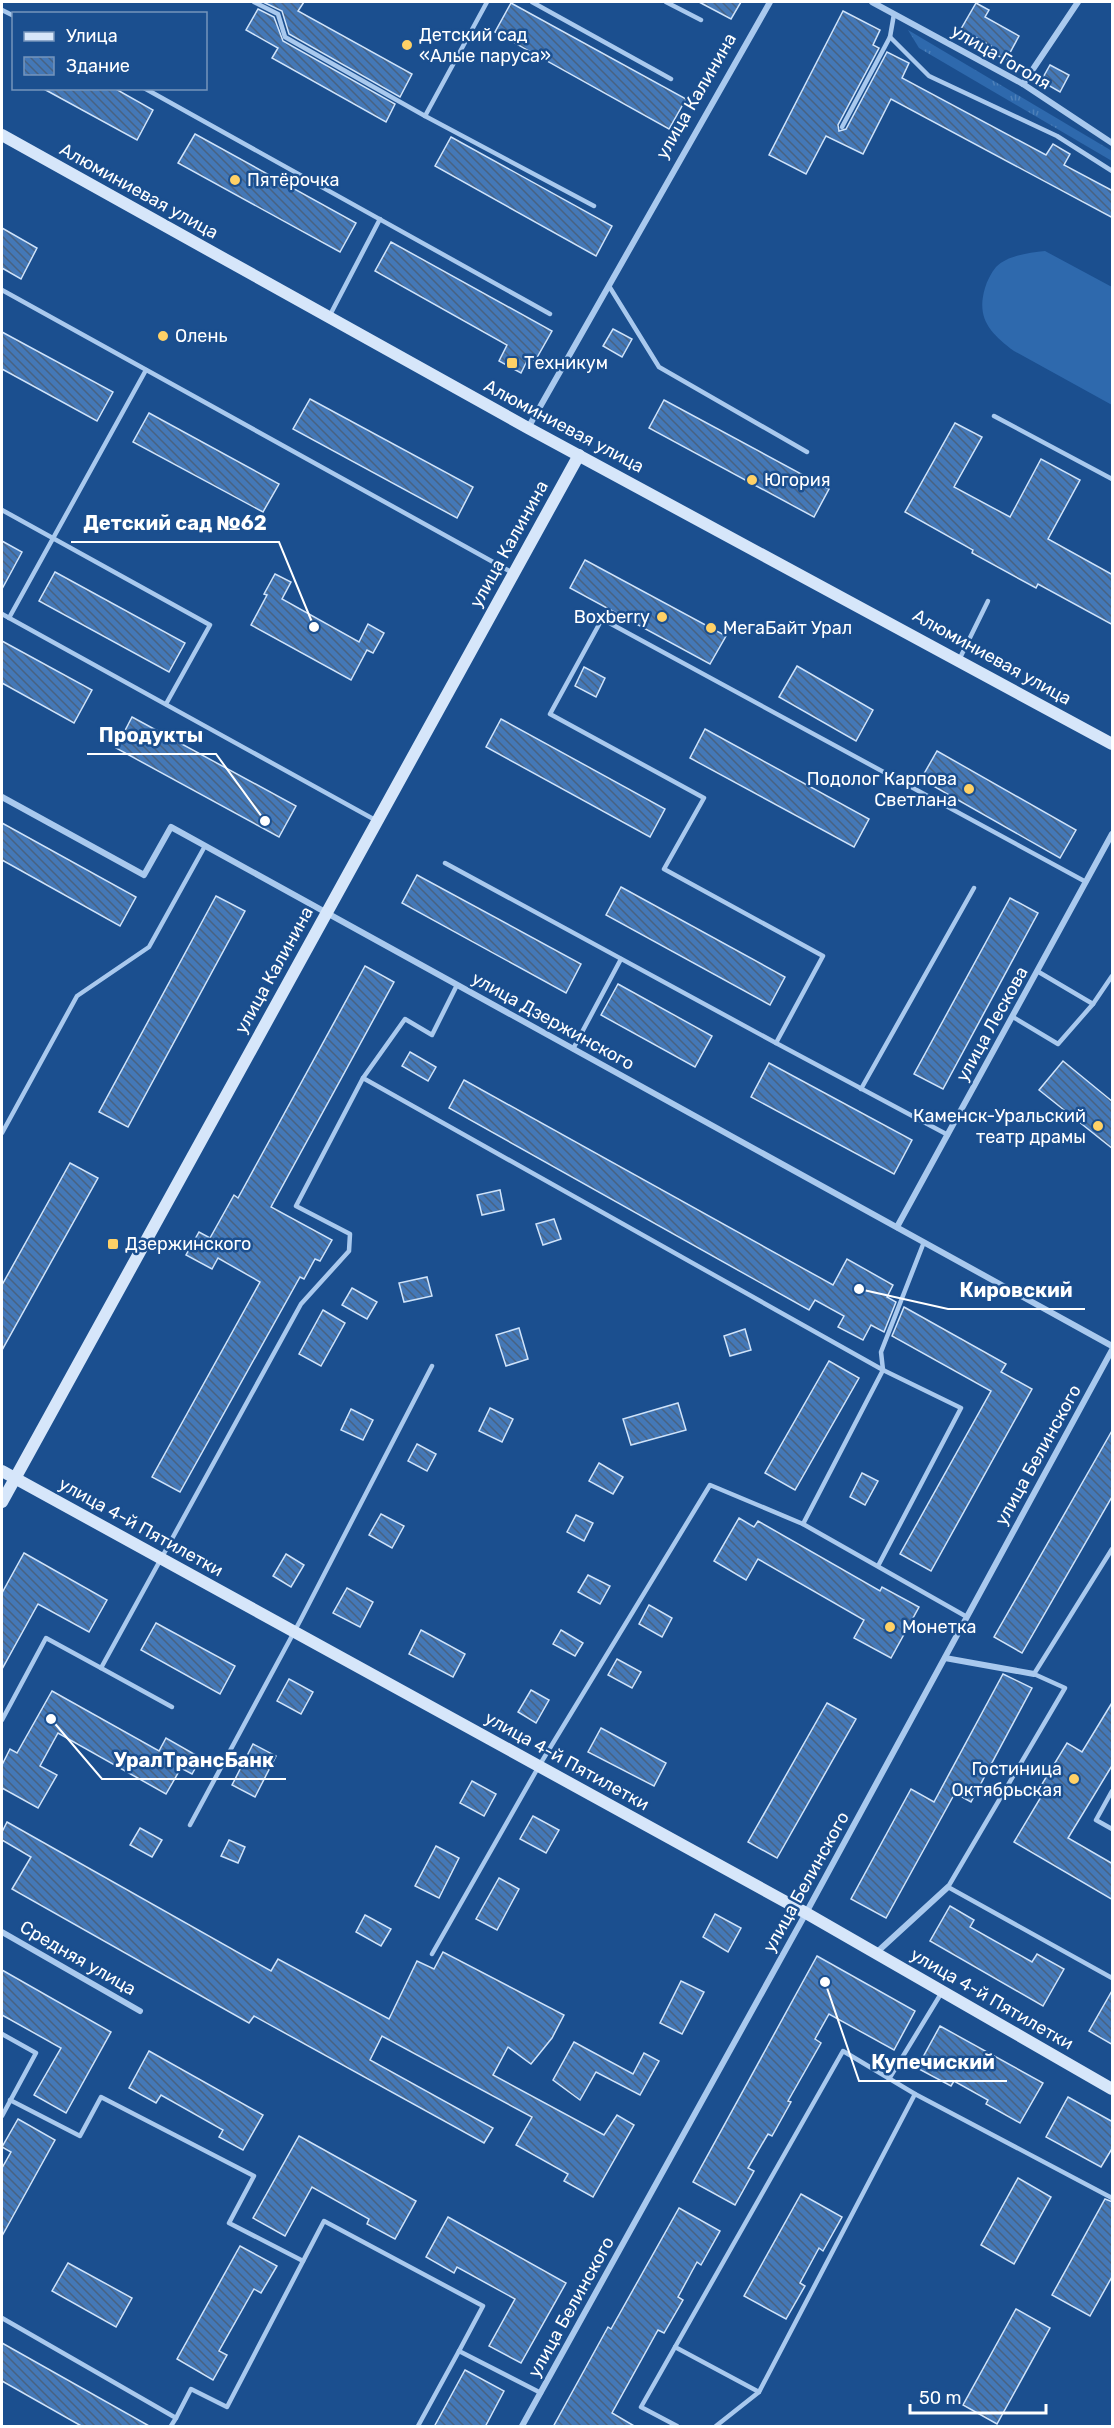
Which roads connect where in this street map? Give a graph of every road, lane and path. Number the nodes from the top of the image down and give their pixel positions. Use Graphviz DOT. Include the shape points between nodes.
graph roads {
  1 [pos="254,2"];
  2 [pos="487,2"];
  3 [pos="532,2"];
  4 [pos="666,2"];
  5 [pos="770,2"];
  6 [pos="872,2"];
  7 [pos="1078,2"];
  8 [pos="894,14"];
  9 [pos="701,20"];
  10 [pos="890,38"];
  11 [pos="670,79"];
  12 [pos="1023,84"];
  13 [pos="148,90"];
  14 [pos="425,116"];
  15 [pos="842,127"];
  16 [pos="2,135"];
  17 [pos="1113,143"];
  18 [pos="1113,171"];
  19 [pos="594,206"];
  20 [pos="380,219"];
  21 [pos="609,286"];
  22 [pos="2,290"];
  23 [pos="550,314"];
  24 [pos="329,317"];
  25 [pos="146,370"];
  26 [pos="994,416"];
  27 [pos="528,428"];
  28 [pos="807,452"];
  29 [pos="579,454"];
  30 [pos="1113,479"];
  31 [pos="2,510"];
  32 [pos="52,538"];
  33 [pos="513,573"];
  34 [pos="988,601"];
  35 [pos="2,614"];
  36 [pos="9,618"];
  37 [pos="959,660"];
  38 [pos="166,704"];
  39 [pos="1113,744"];
  40 [pos="2,797"];
  41 [pos="376,821"];
  42 [pos="1113,834"];
  43 [pos="205,846"];
  44 [pos="445,863"];
  45 [pos="1086,882"];
  46 [pos="974,888"];
  47 [pos="326,912"];
  48 [pos="621,959"];
  49 [pos="1037,971"];
  50 [pos="1113,976"];
  51 [pos="457,984"];
  52 [pos="1093,1004"];
  53 [pos="1012,1017"];
  54 [pos="776,1043"];
  55 [pos="573,1048"];
  56 [pos="363,1078"];
  57 [pos="861,1089"];
  58 [pos="2,1133"];
  59 [pos="948,1135"];
  60 [pos="897,1227"];
  61 [pos="924,1242"];
  62 [pos="1113,1348"];
  63 [pos="432,1366"];
  64 [pos="883,1370"];
  65 [pos="2,1471"];
  66 [pos="15,1478"];
  67 [pos="2,1502"];
  68 [pos="803,1524"];
  69 [pos="1113,1549"];
  70 [pos="161,1558"];
  71 [pos="878,1566"];
  72 [pos="967,1617"];
  73 [pos="293,1631"];
  74 [pos="945,1658"];
  75 [pos="101,1668"];
  76 [pos="1034,1674"];
  77 [pos="172,1707"];
  78 [pos="2,1720"];
  79 [pos="539,1766"];
  80 [pos="1113,1791"];
  81 [pos="190,1825"];
  82 [pos="1113,1829"];
  83 [pos="948,1887"];
  84 [pos="806,1913"];
  85 [pos="2,1932"];
  86 [pos="876,1953"];
  87 [pos="432,1954"];
  88 [pos="1113,1978"];
  89 [pos="942,1991"];
  90 [pos="140,2011"];
  91 [pos="2,2034"];
  92 [pos="889,2079"];
  93 [pos="1113,2089"];
  94 [pos="915,2094"];
  95 [pos="10,2100"];
  96 [pos="2,2116"];
  97 [pos="1113,2198"];
  98 [pos="303,2261"];
  99 [pos="2,2318"];
  100 [pos="675,2348"];
  101 [pos="459,2350"];
  102 [pos="541,2392"];
  103 [pos="759,2392"];
  104 [pos="176,2418"];
  105 [pos="171,2427"];
  106 [pos="418,2427"];
  107 [pos="522,2427"];
  108 [pos="677,2427"];
  109 [pos="717,2427"];
  1 -- 14 [label="lane" via="278,14 285,37"];
  2 -- 14 [label="lane"];
  3 -- 11 [label="lane"];
  4 -- 9 [label="lane"];
  5 -- 21 [label="street, улица Калинина"];
  6 -- 8 [label="street, улица Гоголя"];
  7 -- 12 [label="street"];
  8 -- 10 [label="lane"];
  8 -- 12 [label="street, улица Гоголя"];
  10 -- 15 [label="lane"];
  10 -- 18 [label="lane" via="929,75 1057,136"];
  12 -- 17 [label="street, улица Гоголя"];
  13 -- 20 [label="lane"];
  14 -- 19 [label="lane"];
  16 -- 24 [label="main road, Алюминиевая улица"];
  20 -- 23 [label="lane"];
  20 -- 24 [label="lane"];
  21 -- 27 [label="street, улица Калинина"];
  21 -- 28 [label="lane" via="659,367"];
  22 -- 25 [label="lane"];
  24 -- 27 [label="main road, Алюминиевая улица"];
  25 -- 32 [label="lane"];
  25 -- 33 [label="lane"];
  26 -- 30 [label="lane"];
  27 -- 29 [label="main road, Алюминиевая улица"];
  29 -- 33 [label="main road, улица Калинина"];
  29 -- 37 [label="main road, Алюминиевая улица"];
  31 -- 32 [label="lane"];
  32 -- 36 [label="lane"];
  32 -- 38 [label="lane" via="210,625"];
  33 -- 41 [label="main road, улица Калинина"];
  34 -- 37 [label="lane"];
  35 -- 36 [label="lane"];
  36 -- 38 [label="lane"];
  37 -- 39 [label="main road, Алюминиевая улица"];
  38 -- 41 [label="lane"];
  40 -- 43 [label="street, улица Дзержинского" via="144,875 171,826"];
  41 -- 47 [label="main road, улица Калинина"];
  42 -- 45 [label="street, улица Лескова"];
  43 -- 47 [label="street, улица Дзержинского"];
  43 -- 58 [label="lane" via="149,946 77,996"];
  44 -- 48 [label="lane"];
  45 -- 49 [label="street, улица Лескова"];
  45 -- 54 [label="lane" via="602,619 550,714 704,798 664,870 823,956"];
  46 -- 57 [label="lane"];
  47 -- 51 [label="street, улица Дзержинского"];
  47 -- 66 [label="main road, улица Калинина"];
  48 -- 54 [label="lane"];
  48 -- 55 [label="lane"];
  49 -- 52 [label="lane"];
  49 -- 53 [label="street, улица Лескова"];
  50 -- 52 [label="lane"];
  51 -- 55 [label="street, улица Дзержинского"];
  51 -- 56 [label="lane" via="432,1035 405,1018"];
  52 -- 53 [label="lane" via="1058,1044"];
  53 -- 59 [label="street, улица Лескова"];
  54 -- 57 [label="lane"];
  55 -- 60 [label="street, улица Дзержинского"];
  56 -- 64 [label="lane"];
  56 -- 70 [label="lane" via="296,1206 350,1234 349,1251 301,1304"];
  57 -- 59 [label="lane"];
  59 -- 60 [label="street, улица Лескова"];
  60 -- 61 [label="street, улица Дзержинского"];
  61 -- 62 [label="street, улица Дзержинского"];
  61 -- 64 [label="lane" via="880,1352"];
  62 -- 72 [label="street, улица Белинского"];
  63 -- 73 [label="lane"];
  64 -- 68 [label="lane"];
  64 -- 71 [label="lane" via="961,1408"];
  65 -- 66 [label="main road, улица 4-й Пятилетки"];
  66 -- 67 [label="main road, улица Калинина"];
  66 -- 70 [label="main road, улица 4-й Пятилетки"];
  68 -- 71 [label="lane"];
  68 -- 79 [label="lane" via="710,1485"];
  69 -- 76 [label="lane"];
  70 -- 73 [label="main road, улица 4-й Пятилетки"];
  70 -- 75 [label="lane"];
  71 -- 72 [label="lane"];
  72 -- 74 [label="street, улица Белинского"];
  73 -- 79 [label="main road, улица 4-й Пятилетки"];
  73 -- 81 [label="lane"];
  74 -- 76 [label="street"];
  74 -- 84 [label="street, улица Белинского"];
  75 -- 77 [label="lane"];
  75 -- 78 [label="lane" via="46,1638"];
  76 -- 83 [label="lane" via="1065,1688"];
  79 -- 84 [label="main road, улица 4-й Пятилетки"];
  79 -- 87 [label="lane"];
  80 -- 82 [label="lane" via="1096,1820"];
  83 -- 86 [label="street"];
  83 -- 88 [label="lane"];
  84 -- 86 [label="main road, улица 4-й Пятилетки"];
  84 -- 102 [label="street, улица Белинского"];
  85 -- 90 [label="street, Средняя улица"];
  86 -- 89 [label="main road, улица 4-й Пятилетки"];
  89 -- 92 [label="lane"];
  89 -- 93 [label="main road, улица 4-й Пятилетки"];
  91 -- 95 [label="lane" via="36,2053"];
  92 -- 94 [label="lane"];
  92 -- 100 [label="lane" via="843,2051"];
  94 -- 97 [label="lane"];
  94 -- 103 [label="lane"];
  95 -- 96 [label="lane"];
  95 -- 98 [label="lane" via="80,2136 100,2097 254,2176 229,2223"];
  98 -- 101 [label="lane" via="324,2221 483,2306"];
  98 -- 104 [label="lane" via="227,2407 191,2389"];
  99 -- 104 [label="lane"];
  100 -- 103 [label="lane"];
  100 -- 108 [label="lane" via="641,2407"];
  101 -- 102 [label="lane"];
  101 -- 106 [label="lane"];
  102 -- 107 [label="street, улица Белинского"];
  103 -- 109 [label="lane"];
  104 -- 105 [label="lane"];
}
